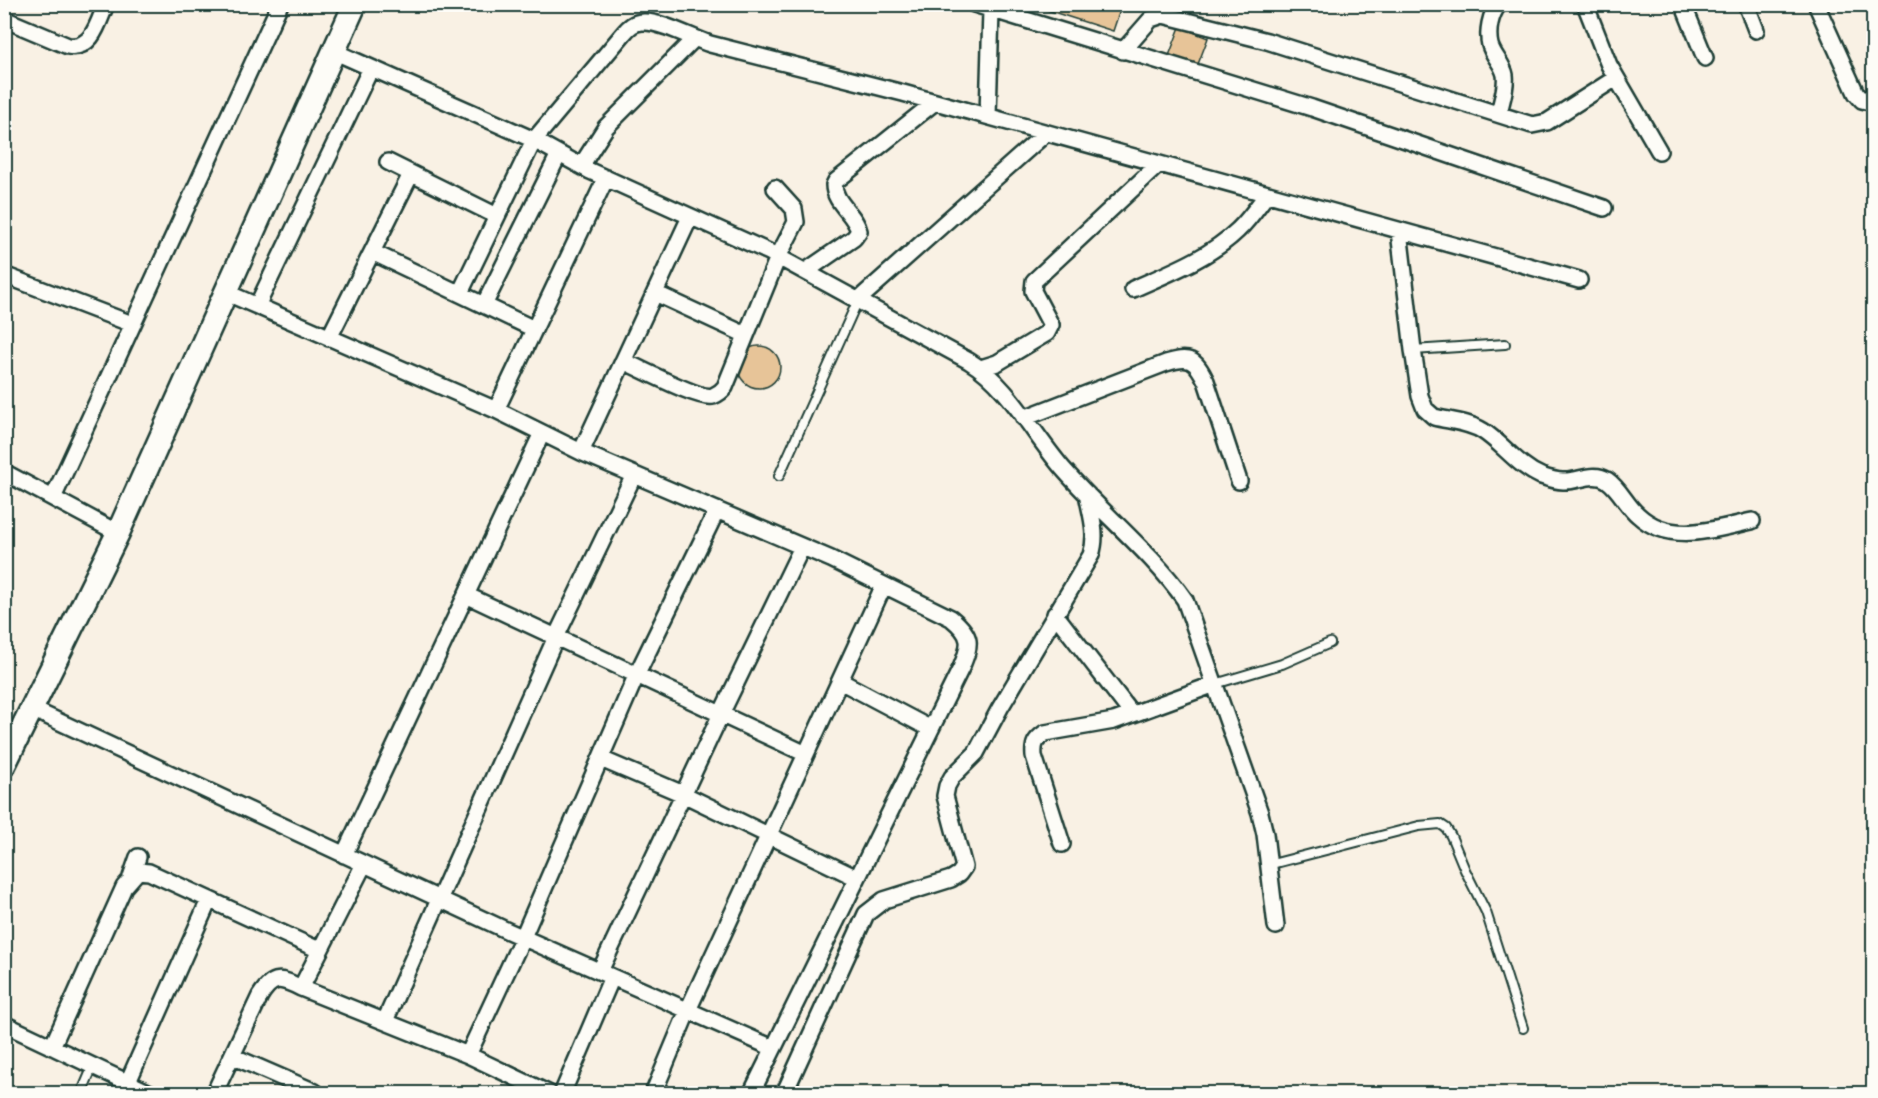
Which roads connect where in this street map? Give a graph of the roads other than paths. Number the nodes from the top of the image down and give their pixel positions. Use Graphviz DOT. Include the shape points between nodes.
graph roads {
  1 [pos="106,4"];
  2 [pos="280,4"];
  3 [pos="355,4"];
  4 [pos="974,4"];
  5 [pos="1483,4"];
  6 [pos="1499,4"];
  7 [pos="1585,4"];
  8 [pos="1683,4"];
  9 [pos="1746,4"];
  10 [pos="1816,4"];
  11 [pos="990,7"];
  12 [pos="4,19"];
  13 [pos="1491,20"];
  14 [pos="1756,30"];
  15 [pos="694,39"];
  16 [pos="333,51"];
  17 [pos="1124,51"];
  18 [pos="1706,58"];
  19 [pos="371,68"];
  20 [pos="1616,78"];
  21 [pos="935,102"];
  22 [pos="1874,103"];
  23 [pos="1499,113"];
  24 [pos="988,116"];
  25 [pos="1046,133"];
  26 [pos="534,140"];
  27 [pos="1659,151"];
  28 [pos="559,154"];
  29 [pos="388,162"];
  30 [pos="1159,164"];
  31 [pos="581,166"];
  32 [pos="411,174"];
  33 [pos="606,178"];
  34 [pos="775,188"];
  35 [pos="1267,194"];
  36 [pos="1604,208"];
  37 [pos="497,216"];
  38 [pos="690,217"];
  39 [pos="1399,231"];
  40 [pos="372,252"];
  41 [pos="778,257"];
  42 [pos="806,271"];
  43 [pos="4,275"];
  44 [pos="1579,280"];
  45 [pos="1133,289"];
  46 [pos="225,292"];
  47 [pos="460,293"];
  48 [pos="655,293"];
  49 [pos="858,300"];
  50 [pos="484,305"];
  51 [pos="258,306"];
  52 [pos="132,324"];
  53 [pos="534,329"];
  54 [pos="746,335"];
  55 [pos="329,338"];
  56 [pos="1505,344"];
  57 [pos="1413,350"];
  58 [pos="623,361"];
  59 [pos="981,368"];
  60 [pos="496,410"];
  61 [pos="1024,418"];
  62 [pos="542,433"];
  63 [pos="581,452"];
  64 [pos="4,472"];
  65 [pos="634,475"];
  66 [pos="779,476"];
  67 [pos="1239,481"];
  68 [pos="1087,494"];
  69 [pos="53,498"];
  70 [pos="717,510"];
  71 [pos="1752,521"];
  72 [pos="118,533"];
  73 [pos="802,547"];
  74 [pos="884,585"];
  75 [pos="466,595"];
  76 [pos="1055,614"];
  77 [pos="556,637"];
  78 [pos="1330,643"];
  79 [pos="637,674"];
  80 [pos="840,681"];
  81 [pos="1215,684"];
  82 [pos="32,709"];
  83 [pos="721,714"];
  84 [pos="1132,714"];
  85 [pos="931,729"];
  86 [pos="806,754"];
  87 [pos="601,759"];
  88 [pos="4,765"];
  89 [pos="683,794"];
  90 [pos="769,835"];
  91 [pos="1062,844"];
  92 [pos="344,855"];
  93 [pos="138,857"];
  94 [pos="364,864"];
  95 [pos="1268,865"];
  96 [pos="131,878"];
  97 [pos="857,878"];
  98 [pos="440,899"];
  99 [pos="209,900"];
  100 [pos="1276,927"];
  101 [pos="523,937"];
  102 [pos="320,950"];
  103 [pos="606,974"];
  104 [pos="301,988"];
  105 [pos="688,1010"];
  106 [pos="385,1021"];
  107 [pos="4,1024"];
  108 [pos="1523,1028"];
  109 [pos="52,1047"];
  110 [pos="773,1048"];
  111 [pos="232,1056"];
  112 [pos="468,1056"];
  113 [pos="93,1066"];
  114 [pos="128,1082"];
  115 [pos="315,1092"];
  116 [pos="81,1094"];
  117 [pos="152,1094"];
  118 [pos="214,1094"];
  119 [pos="550,1094"];
  120 [pos="562,1094"];
  121 [pos="653,1094"];
  122 [pos="751,1094"];
  123 [pos="784,1094"];
  1 -- 12 [label="street" via="87,42 77,47"];
  2 -- 52 [label="street"];
  3 -- 16 [label="street"];
  4 -- 11 [label="street"];
  5 -- 13 [label="street"];
  6 -- 13 [label="street"];
  7 -- 20 [label="street"];
  8 -- 18 [label="street"];
  9 -- 14 [label="street"];
  10 -- 22 [label="street" via="1856,93 1862,100"];
  11 -- 17 [label="street"];
  11 -- 24 [label="street"];
  13 -- 23 [label="street" via="1490,45 1506,78"];
  15 -- 21 [label="street"];
  15 -- 26 [label="street" via="644,21 632,25"];
  15 -- 31 [label="street" via="606,127"];
  16 -- 19 [label="street"];
  16 -- 46 [label="street"];
  17 -- 23 [label="street" via="1151,19 1163,15 1267,41"];
  17 -- 36 [label="street" via="1312,108"];
  19 -- 26 [label="street"];
  19 -- 51 [label="street"];
  20 -- 23 [label="street" via="1540,125"];
  20 -- 27 [label="street"];
  21 -- 24 [label="street"];
  21 -- 42 [label="street" via="836,182 834,193 859,231"];
  24 -- 25 [label="street"];
  25 -- 30 [label="street"];
  25 -- 49 [label="street"];
  26 -- 28 [label="street"];
  26 -- 37 [label="street"];
  28 -- 31 [label="street"];
  28 -- 50 [label="street"];
  29 -- 32 [label="street"];
  30 -- 35 [label="street"];
  30 -- 59 [label="street" via="1034,280 1033,291 1049,320 1050,330 997,363"];
  31 -- 33 [label="street"];
  32 -- 37 [label="street"];
  32 -- 40 [label="street"];
  33 -- 38 [label="street"];
  33 -- 53 [label="street"];
  34 -- 41 [label="street" via="796,215"];
  35 -- 39 [label="street"];
  35 -- 45 [label="street" via="1239,230 1218,247"];
  37 -- 47 [label="street"];
  38 -- 41 [label="street"];
  38 -- 48 [label="street"];
  39 -- 44 [label="street"];
  39 -- 57 [label="street"];
  40 -- 47 [label="street"];
  40 -- 55 [label="street"];
  41 -- 42 [label="street"];
  41 -- 54 [label="street"];
  42 -- 49 [label="street"];
  43 -- 52 [label="street"];
  46 -- 51 [label="street"];
  46 -- 72 [label="street"];
  47 -- 50 [label="street"];
  48 -- 54 [label="street"];
  48 -- 58 [label="street"];
  49 -- 59 [label="street"];
  49 -- 66 [label="lane"];
  50 -- 53 [label="street"];
  51 -- 55 [label="street"];
  52 -- 69 [label="street"];
  53 -- 60 [label="street"];
  54 -- 58 [label="street" via="725,387 713,396 699,395"];
  55 -- 60 [label="street"];
  56 -- 57 [label="lane"];
  57 -- 71 [label="street" via="1422,403 1428,413 1478,428 1530,470 1561,481 1598,476 1607,480 1641,519 1673,532 1687,534"];
  58 -- 63 [label="street"];
  59 -- 61 [label="street"];
  60 -- 62 [label="street"];
  61 -- 67 [label="street" via="1166,363 1182,358 1194,361 1206,381"];
  61 -- 68 [label="street"];
  62 -- 63 [label="street"];
  62 -- 75 [label="street"];
  63 -- 65 [label="street"];
  64 -- 69 [label="street"];
  65 -- 70 [label="street"];
  65 -- 77 [label="street"];
  68 -- 76 [label="street" via="1095,544"];
  68 -- 81 [label="street" via="1185,600"];
  69 -- 72 [label="street"];
  70 -- 73 [label="street"];
  70 -- 79 [label="street"];
  72 -- 82 [label="street"];
  73 -- 74 [label="street"];
  73 -- 83 [label="street"];
  74 -- 80 [label="street"];
  74 -- 85 [label="street" via="951,618 969,638 969,650"];
  75 -- 77 [label="street"];
  75 -- 92 [label="street"];
  76 -- 84 [label="street"];
  76 -- 123 [label="street" via="976,753 947,786 945,796 964,867 951,879 884,900 866,914"];
  77 -- 79 [label="street"];
  77 -- 98 [label="street"];
  78 -- 81 [label="lane" via="1282,664"];
  79 -- 83 [label="street"];
  79 -- 87 [label="street"];
  80 -- 85 [label="street"];
  80 -- 86 [label="street"];
  81 -- 84 [label="street"];
  81 -- 95 [label="street" via="1260,813"];
  82 -- 88 [label="street"];
  82 -- 92 [label="street"];
  83 -- 86 [label="street"];
  83 -- 89 [label="street"];
  84 -- 91 [label="street" via="1045,733 1036,740 1034,756"];
  85 -- 97 [label="street"];
  86 -- 90 [label="street"];
  87 -- 89 [label="street"];
  87 -- 101 [label="street"];
  89 -- 90 [label="street"];
  89 -- 103 [label="street"];
  90 -- 97 [label="street"];
  90 -- 105 [label="street"];
  92 -- 94 [label="street"];
  93 -- 96 [label="street"];
  94 -- 98 [label="street"];
  94 -- 102 [label="street"];
  95 -- 100 [label="street"];
  95 -- 108 [label="lane" via="1440,824 1451,836 1486,912"];
  96 -- 99 [label="street" via="138,871 149,872"];
  96 -- 109 [label="street"];
  97 -- 110 [label="street"];
  98 -- 101 [label="street"];
  98 -- 106 [label="street"];
  99 -- 102 [label="street"];
  99 -- 114 [label="street"];
  101 -- 103 [label="street"];
  101 -- 112 [label="street"];
  102 -- 104 [label="street"];
  103 -- 105 [label="street"];
  103 -- 120 [label="street"];
  104 -- 106 [label="street"];
  104 -- 111 [label="street" via="286,981 267,984"];
  105 -- 110 [label="street"];
  105 -- 121 [label="street"];
  106 -- 112 [label="street"];
  107 -- 109 [label="street"];
  109 -- 113 [label="street"];
  110 -- 122 [label="street"];
  111 -- 115 [label="street"];
  111 -- 118 [label="street"];
  112 -- 119 [label="street"];
  113 -- 114 [label="street"];
  113 -- 116 [label="lane"];
  114 -- 117 [label="street"];
}
